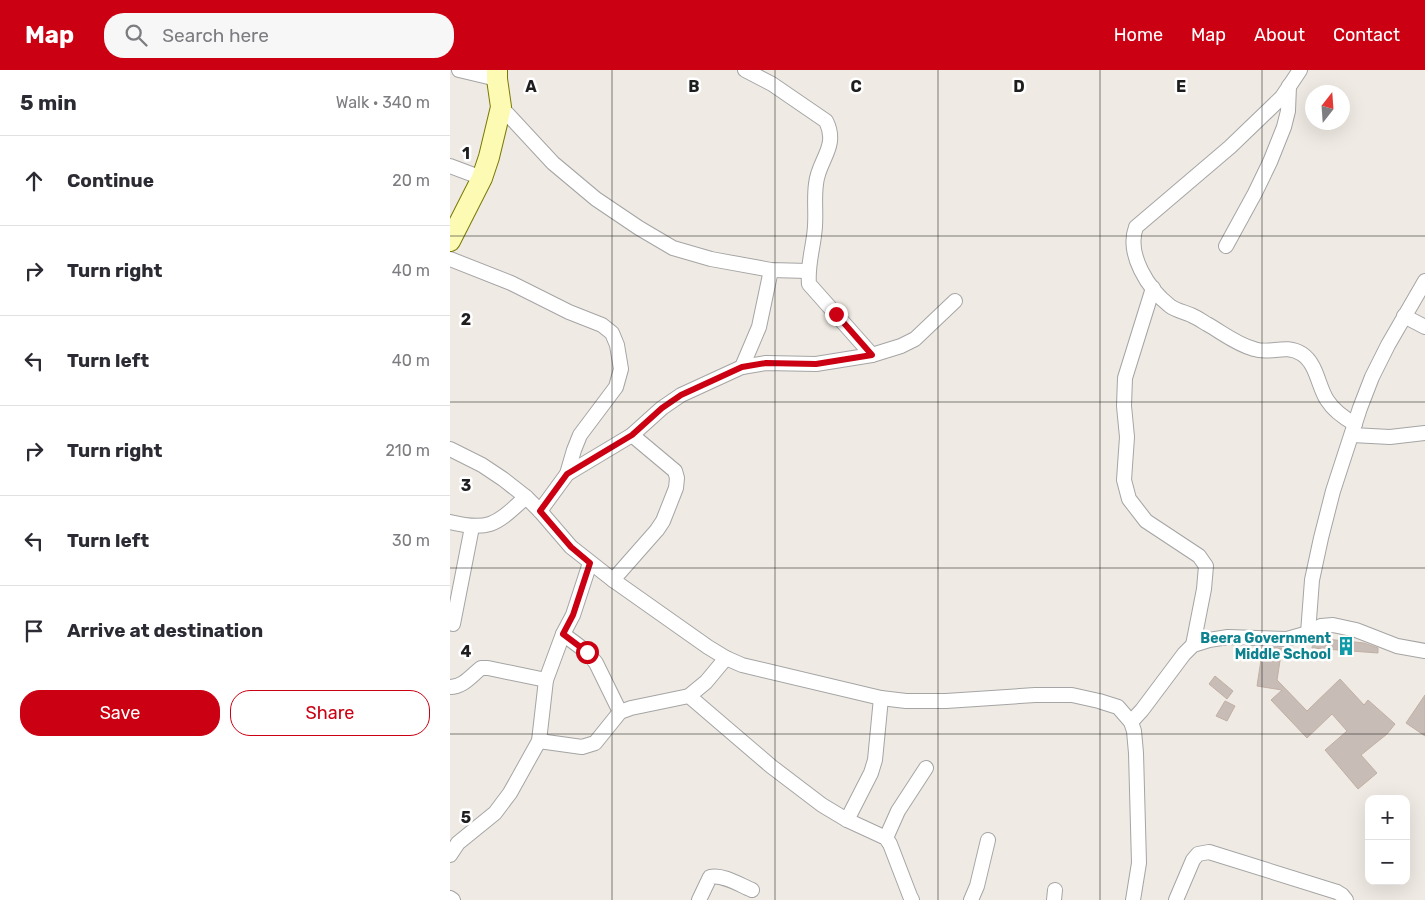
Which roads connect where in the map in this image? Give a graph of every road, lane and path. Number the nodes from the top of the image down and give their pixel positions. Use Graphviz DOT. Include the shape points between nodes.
graph roads {
  1 [pos="459,70"];
  2 [pos="745,70"];
  3 [pos="1300,70"];
  4 [pos="497,74"];
  5 [pos="1289,86"];
  6 [pos="501,107"];
  7 [pos="450,166"];
  8 [pos="482,178"];
  9 [pos="450,241"];
  10 [pos="1226,246"];
  11 [pos="450,259"];
  12 [pos="772,270"];
  13 [pos="808,271"];
  14 [pos="1425,281"];
  15 [pos="1153,288"];
  16 [pos="955,302"];
  17 [pos="1404,316"];
  18 [pos="1425,327"];
  19 [pos="872,355"];
  20 [pos="742,367"];
  21 [pos="1354,429"];
  22 [pos="1425,433"];
  23 [pos="632,435"];
  24 [pos="450,449"];
  25 [pos="567,474"];
  26 [pos="526,497"];
  27 [pos="540,511"];
  28 [pos="450,522"];
  29 [pos="472,526"];
  30 [pos="590,563"];
  31 [pos="613,580"];
  32 [pos="453,624"];
  33 [pos="1308,633"];
  34 [pos="563,634"];
  35 [pos="1193,645"];
  36 [pos="1425,651"];
  37 [pos="726,658"];
  38 [pos="546,680"];
  39 [pos="450,687"];
  40 [pos="689,696"];
  41 [pos="881,698"];
  42 [pos="620,712"];
  43 [pos="1131,722"];
  44 [pos="539,741"];
  45 [pos="926,768"];
  46 [pos="847,820"];
  47 [pos="886,838"];
  48 [pos="988,840"];
  49 [pos="450,855"];
  50 [pos="752,890"];
  51 [pos="450,898"];
  52 [pos="453,900"];
  53 [pos="699,900"];
  54 [pos="912,900"];
  55 [pos="971,900"];
  56 [pos="1133,900"];
  57 [pos="1176,900"];
  58 [pos="1346,900"];
  1 -- 4 [label="street"];
  2 -- 13 [label="street" via="772,84 826,121 830,129 828,148 816,182 816,226"];
  3 -- 5 [label="street"];
  4 -- 6 [label="street"];
  5 -- 10 [label="street" via="1284,127 1255,193"];
  5 -- 15 [label="street" via="1282,97 1230,147 1136,226 1133,234 1135,255 1143,275"];
  6 -- 8 [label="street"];
  6 -- 12 [label="street" via="553,163 596,199 653,236 673,248 711,259"];
  7 -- 8 [label="street"];
  8 -- 9 [label="street"];
  11 -- 25 [label="street" via="511,283 602,325 612,333 621,369 616,387 580,435"];
  12 -- 13 [label="street"];
  12 -- 20 [label="street" via="759,327"];
  13 -- 19 [label="street" via="809,284"];
  14 -- 17 [label="street"];
  15 -- 21 [label="street" via="1170,306 1241,345 1256,350 1287,348 1300,352 1319,380 1326,399"];
  15 -- 35 [label="street" via="1125,378 1127,437 1124,480 1129,499 1146,521 1199,556 1206,566"];
  16 -- 19 [label="street" via="915,339"];
  17 -- 18 [label="street"];
  17 -- 21 [label="street" via="1372,377"];
  19 -- 20 [label="street" via="816,364 766,363"];
  20 -- 23 [label="street" via="681,395"];
  21 -- 22 [label="street" via="1390,436"];
  21 -- 33 [label="street" via="1321,538 1312,580"];
  23 -- 25 [label="street"];
  23 -- 31 [label="street" via="675,471 676,488 657,530"];
  24 -- 26 [label="street" via="496,474"];
  25 -- 27 [label="street"];
  26 -- 27 [label="street"];
  26 -- 29 [label="street" via="495,522"];
  27 -- 30 [label="street" via="571,547"];
  28 -- 29 [label="street"];
  29 -- 32 [label="street"];
  30 -- 31 [label="street"];
  30 -- 34 [label="street" via="573,615"];
  31 -- 37 [label="street"];
  33 -- 35 [label="street" via="1287,639 1228,637"];
  33 -- 36 [label="street" via="1321,626 1333,625 1398,646"];
  34 -- 38 [label="street"];
  34 -- 42 [label="street" via="596,663"];
  35 -- 43 [label="street"];
  37 -- 40 [label="street"];
  37 -- 41 [label="street"];
  38 -- 39 [label="street" via="480,668 463,684"];
  38 -- 44 [label="street"];
  40 -- 42 [label="street"];
  40 -- 46 [label="street" via="772,767"];
  41 -- 43 [label="street" via="906,701 1072,696 1099,700 1118,708"];
  41 -- 46 [label="street" via="873,766"];
  42 -- 44 [label="street" via="594,743 582,747"];
  43 -- 56 [label="street" via="1136,753 1139,863"];
  44 -- 49 [label="street" via="500,806"];
  45 -- 47 [label="street" via="898,811"];
  46 -- 47 [label="street"];
  47 -- 54 [label="street"];
  48 -- 55 [label="street"];
  50 -- 53 [label="street" via="715,876 710,877"];
  51 -- 52 [label="street"];
  57 -- 58 [label="street" via="1193,860 1198,854 1209,852 1337,892"];
}
